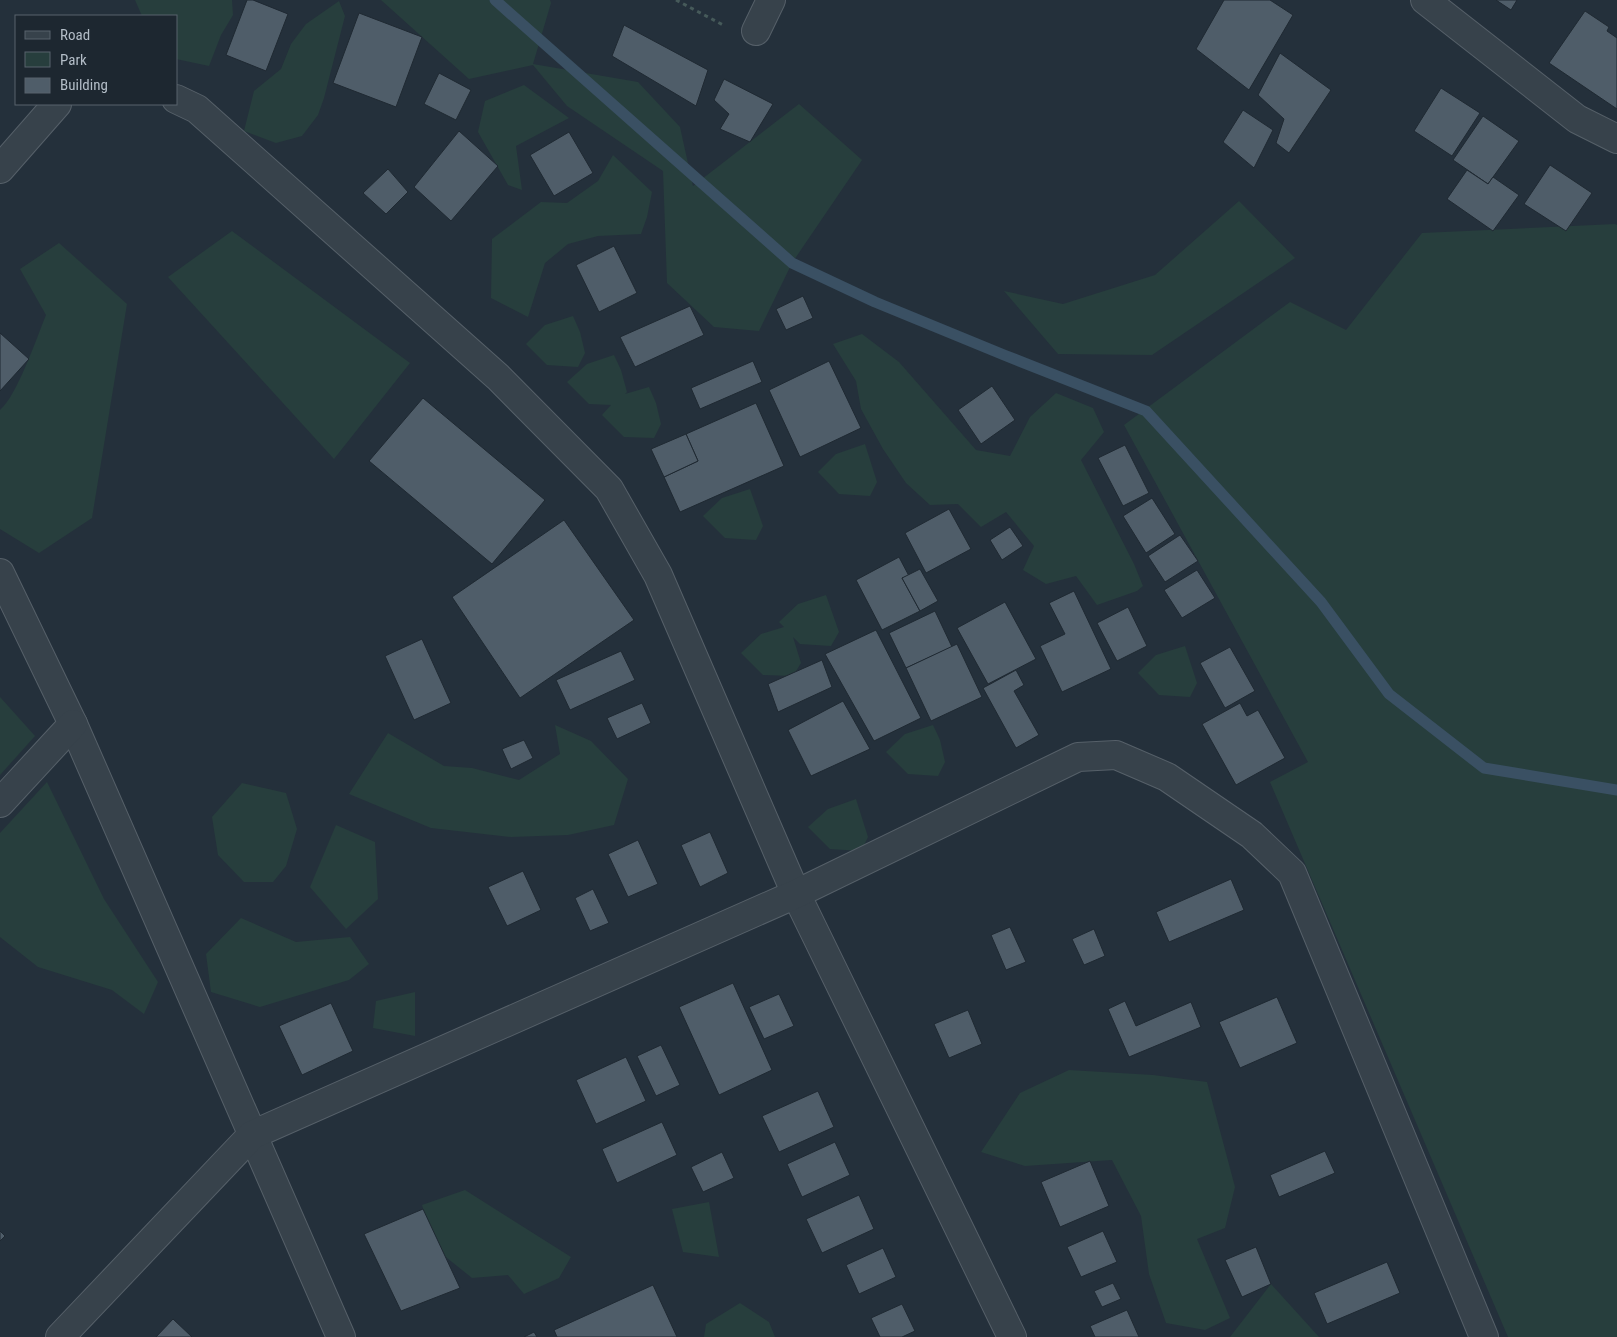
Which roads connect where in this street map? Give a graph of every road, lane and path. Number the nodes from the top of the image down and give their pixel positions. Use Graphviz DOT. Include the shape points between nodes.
graph roads {
  1 [pos="676,0"];
  2 [pos="771,0"];
  3 [pos="1425,0"];
  4 [pos="756,31"];
  5 [pos="178,100"];
  6 [pos="56,105"];
  7 [pos="1617,139"];
  8 [pos="0,169"];
  9 [pos="0,573"];
  10 [pos="73,724"];
  11 [pos="0,803"];
  12 [pos="796,894"];
  13 [pos="252,1135"];
  14 [pos="60,1337"];
  15 [pos="341,1337"];
  16 [pos="1012,1337"];
  17 [pos="1484,1337"];
  1 -- 4 [label="path" via="726,27"];
  2 -- 4 [label="street"];
  3 -- 7 [label="street" via="1577,119"];
  5 -- 12 [label="street" via="197,109 498,377 610,489 658,575"];
  6 -- 8 [label="street"];
  9 -- 10 [label="street"];
  10 -- 11 [label="street"];
  10 -- 13 [label="street"];
  12 -- 13 [label="street"];
  12 -- 16 [label="street"];
  12 -- 17 [label="street" via="1078,758 1116,754 1168,777 1252,835 1292,873"];
  13 -- 14 [label="street"];
  13 -- 15 [label="street"];
}
